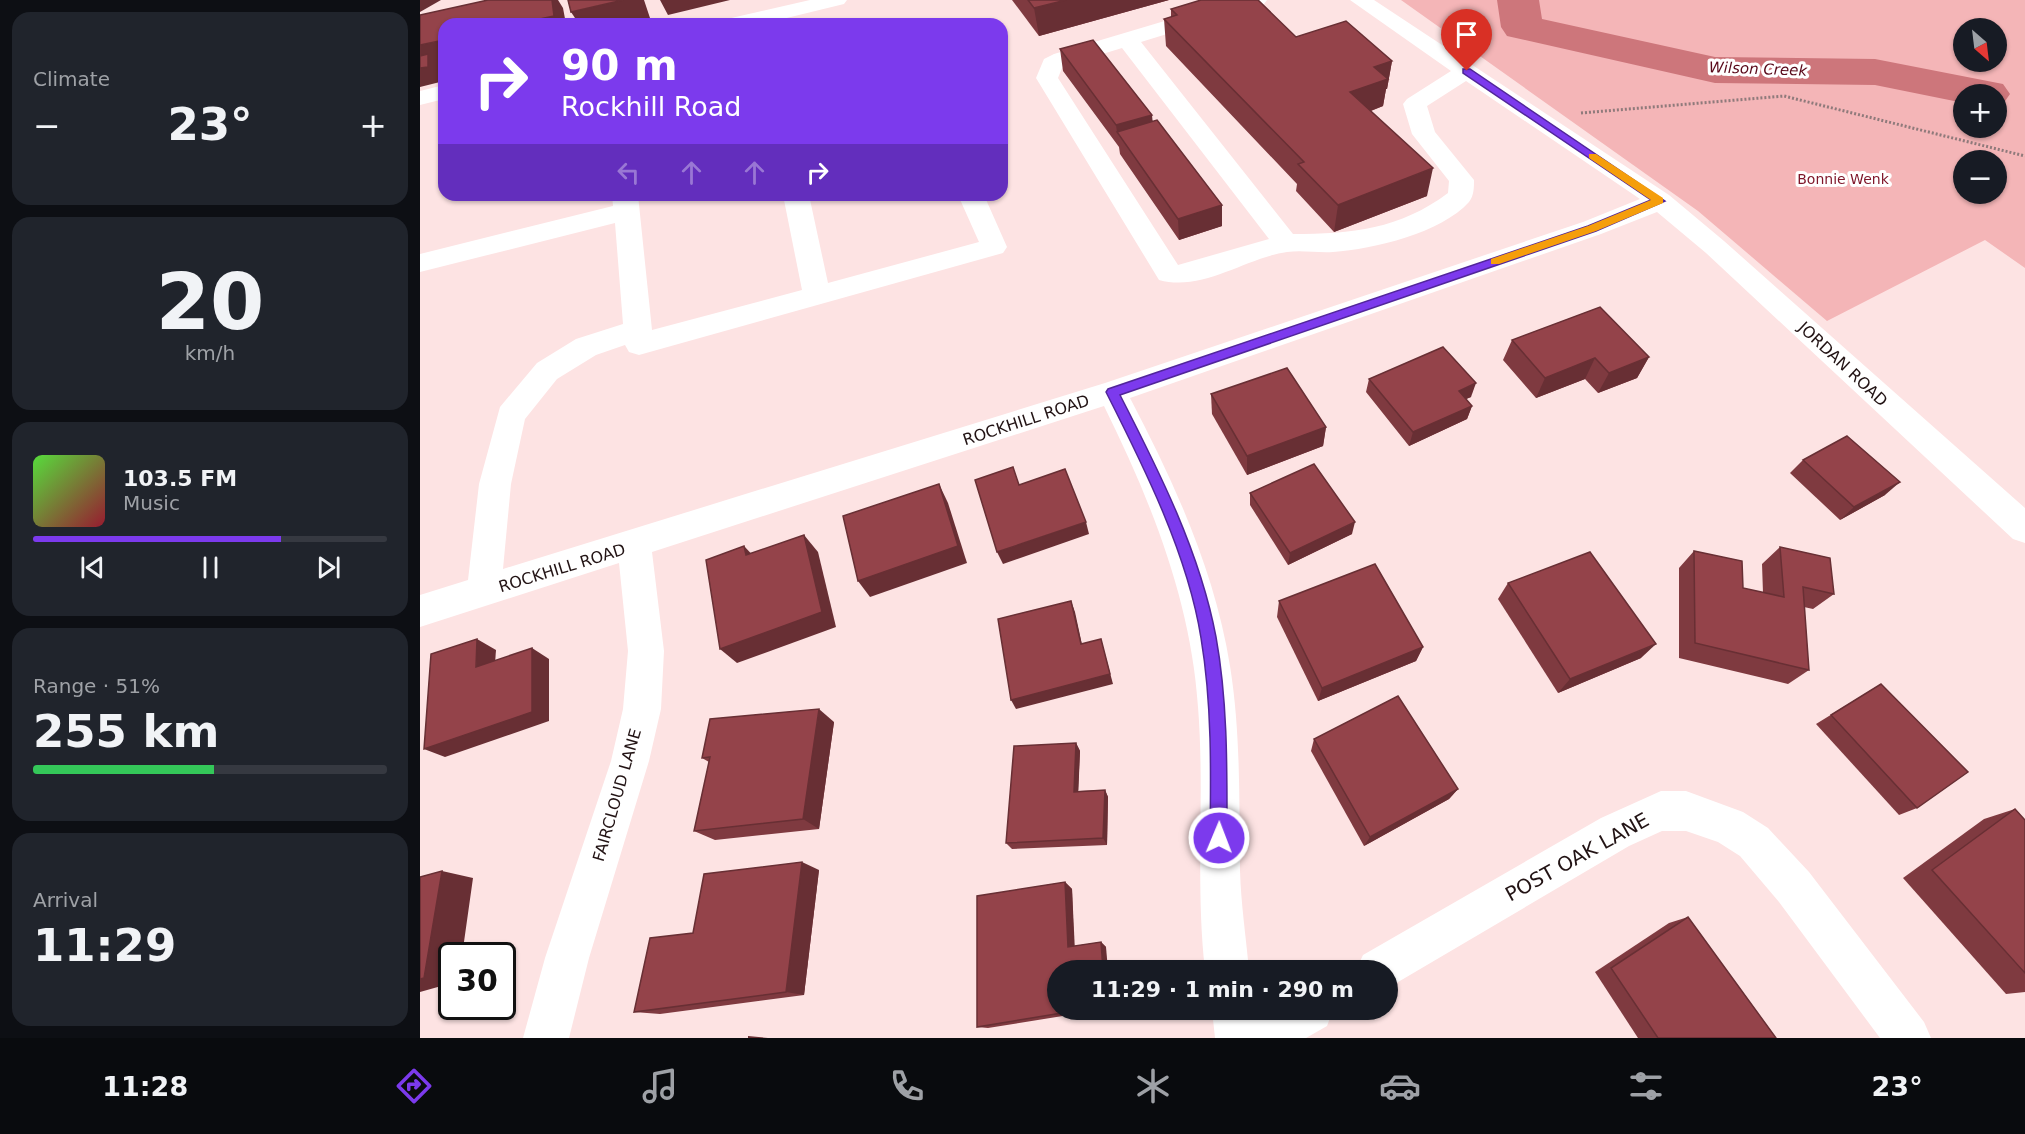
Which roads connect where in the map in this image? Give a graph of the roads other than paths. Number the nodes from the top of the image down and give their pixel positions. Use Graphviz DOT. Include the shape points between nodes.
graph roads {
  1 [pos="837,0"];
  2 [pos="1257,0"];
  3 [pos="1360,0"];
  4 [pos="760,18"];
  5 [pos="1127,39"];
  6 [pos="1467,71"];
  7 [pos="438,94"];
  8 [pos="420,98"];
  9 [pos="797,201"];
  10 [pos="974,201"];
  11 [pos="1660,201"];
  12 [pos="626,203"];
  13 [pos="1286,243"];
  14 [pos="420,263"];
  15 [pos="817,296"];
  16 [pos="638,330"];
  17 [pos="1112,392"];
  18 [pos="2025,529"];
  19 [pos="634,545"];
  20 [pos="484,592"];
  21 [pos="420,612"];
  22 [pos="1226,960"];
  23 [pos="1395,960"];
  24 [pos="1235,1020"];
  25 [pos="1294,1020"];
  26 [pos="546,1038"];
  27 [pos="1238,1038"];
  28 [pos="1263,1038"];
  29 [pos="1908,1038"];
  1 -- 4 [label="street"];
  2 -- 5 [label="street"];
  3 -- 6 [label="street, JORDAN ROAD"];
  5 -- 13 [label="street"];
  5 -- 13 [label="street" via="1062,58 1052,64 1047,78 1169,273 1181,275"];
  6 -- 11 [label="street, JORDAN ROAD"];
  6 -- 13 [label="street" via="1415,104 1424,134 1462,180 1460,196 1442,210 1390,235 1334,243"];
  7 -- 8 [label="street"];
  9 -- 15 [label="street"];
  10 -- 15 [label="street" via="994,247"];
  11 -- 17 [label="street, ROCKHILL ROAD" via="1592,228"];
  11 -- 18 [label="street, JORDAN ROAD"];
  12 -- 14 [label="street"];
  12 -- 16 [label="street"];
  15 -- 16 [label="street" via="639,344"];
  16 -- 20 [label="street" via="586,347 547,371 511,415 495,484"];
  17 -- 19 [label="street, ROCKHILL ROAD"];
  17 -- 22 [label="street" via="1150,465 1172,520 1209,637 1218,729 1218,881"];
  19 -- 20 [label="street, ROCKHILL ROAD"];
  19 -- 26 [label="street, FAIRCLOUD LANE" via="646,651 642,709 630,761 567,958"];
  20 -- 21 [label="street, ROCKHILL ROAD"];
  23 -- 29 [label="street, POST OAK LANE" via="1616,832 1661,811 1686,811 1729,826 1754,842 1794,887"];
  24 -- 27 [label="street"];
  25 -- 28 [label="street"];
}
